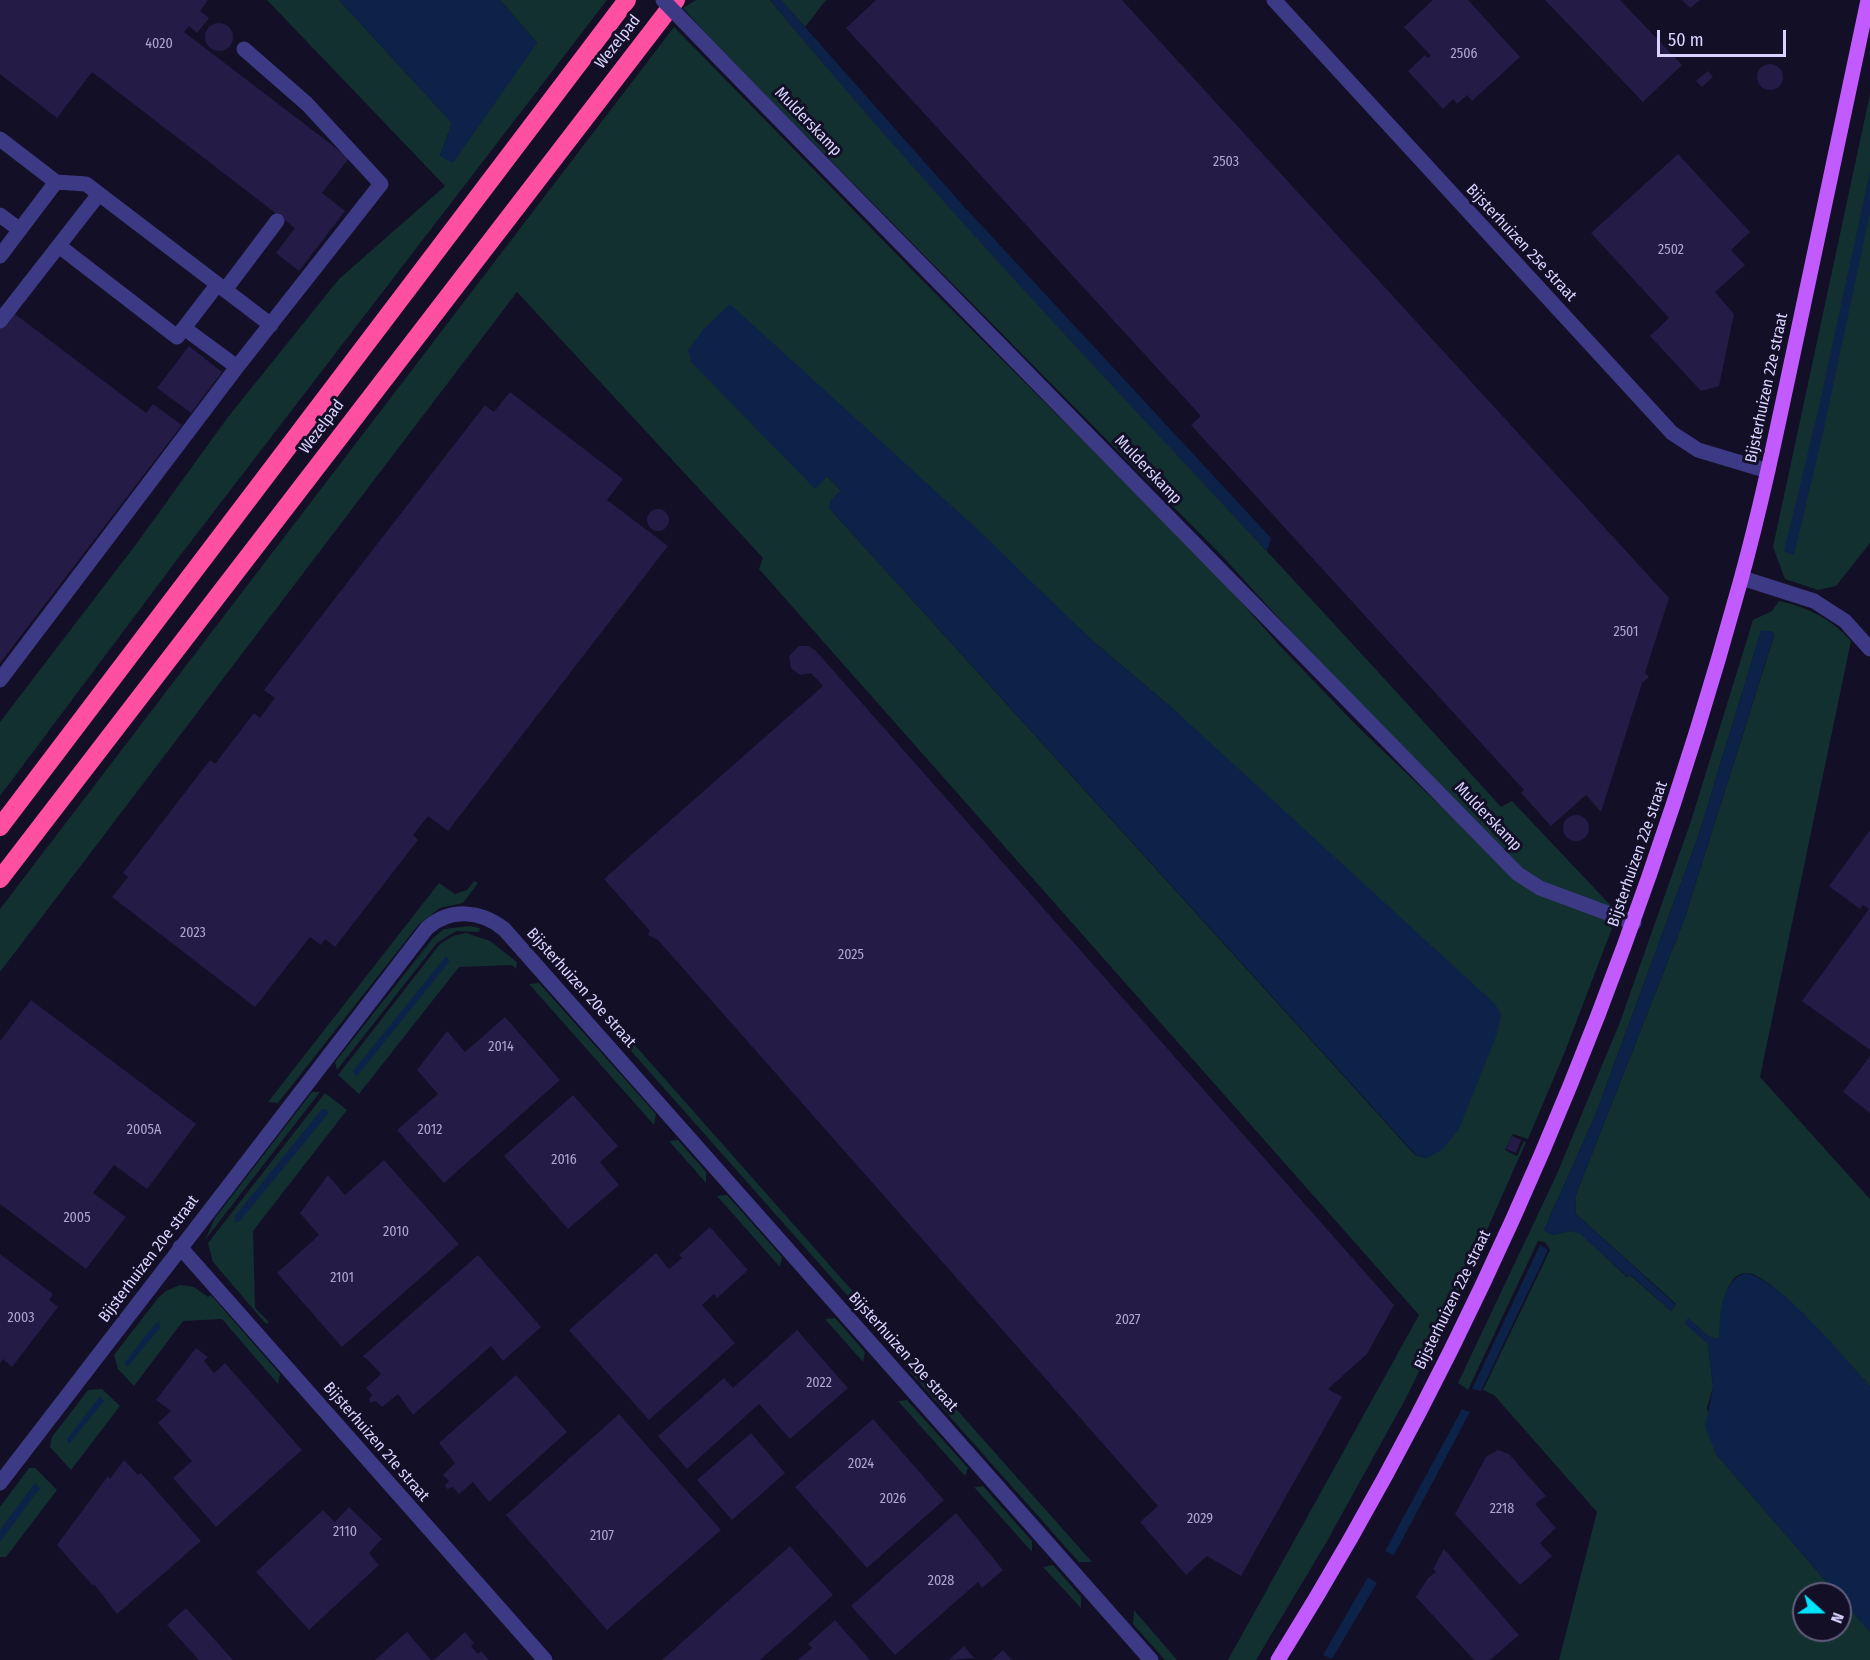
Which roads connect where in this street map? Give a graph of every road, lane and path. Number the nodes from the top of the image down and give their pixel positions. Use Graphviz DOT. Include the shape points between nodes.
graph roads {
  1 [pos="627,0"];
  2 [pos="663,0"];
  3 [pos="676,0"];
  4 [pos="1274,0"];
  5 [pos="1868,0"];
  6 [pos="244,49"];
  7 [pos="0,139"];
  8 [pos="56,182"];
  9 [pos="99,195"];
  10 [pos="0,215"];
  11 [pos="277,221"];
  12 [pos="20,230"];
  13 [pos="58,246"];
  14 [pos="0,256"];
  15 [pos="221,288"];
  16 [pos="0,321"];
  17 [pos="271,325"];
  18 [pos="184,328"];
  19 [pos="237,368"];
  20 [pos="1768,471"];
  21 [pos="1742,578"];
  22 [pos="1870,649"];
  23 [pos="0,680"];
  24 [pos="0,827"];
  25 [pos="0,879"];
  26 [pos="1634,923"];
  27 [pos="180,1247"];
  28 [pos="0,1484"];
  29 [pos="545,1660"];
  30 [pos="1151,1660"];
  31 [pos="1278,1660"];
  1 -- 24 [label="highway, Wezelpad"];
  2 -- 26 [label="street, Mulderskamp, bridge" via="1518,874 1540,888"];
  3 -- 25 [label="highway, Wezelpad"];
  4 -- 20 [label="street, Bijsterhuizen 25e straat" via="1672,434 1698,450"];
  5 -- 20 [label="main road, Bijsterhuizen 22e straat"];
  6 -- 17 [label="street" via="307,104 381,184"];
  7 -- 8 [label="street"];
  8 -- 9 [label="street" via="86,184"];
  8 -- 12 [label="street"];
  9 -- 13 [label="street"];
  9 -- 15 [label="street"];
  10 -- 12 [label="street"];
  11 -- 15 [label="street"];
  12 -- 14 [label="street"];
  13 -- 16 [label="street"];
  13 -- 18 [label="street" via="177,337"];
  15 -- 17 [label="street"];
  15 -- 18 [label="street"];
  17 -- 19 [label="street"];
  18 -- 19 [label="street"];
  19 -- 23 [label="street"];
  20 -- 21 [label="main road, Bijsterhuizen 22e straat"];
  21 -- 22 [label="street" via="1814,601 1845,621"];
  21 -- 26 [label="main road, Bijsterhuizen 22e straat" via="1677,798"];
  26 -- 31 [label="main road, Bijsterhuizen 22e straat" via="1580,1066 1443,1365 1328,1580"];
  27 -- 28 [label="street, Bijsterhuizen 20e straat"];
  27 -- 29 [label="street, Bijsterhuizen 21e straat"];
  27 -- 30 [label="street, Bijsterhuizen 20e straat" via="427,928 452,915 485,917 504,928"];
}
